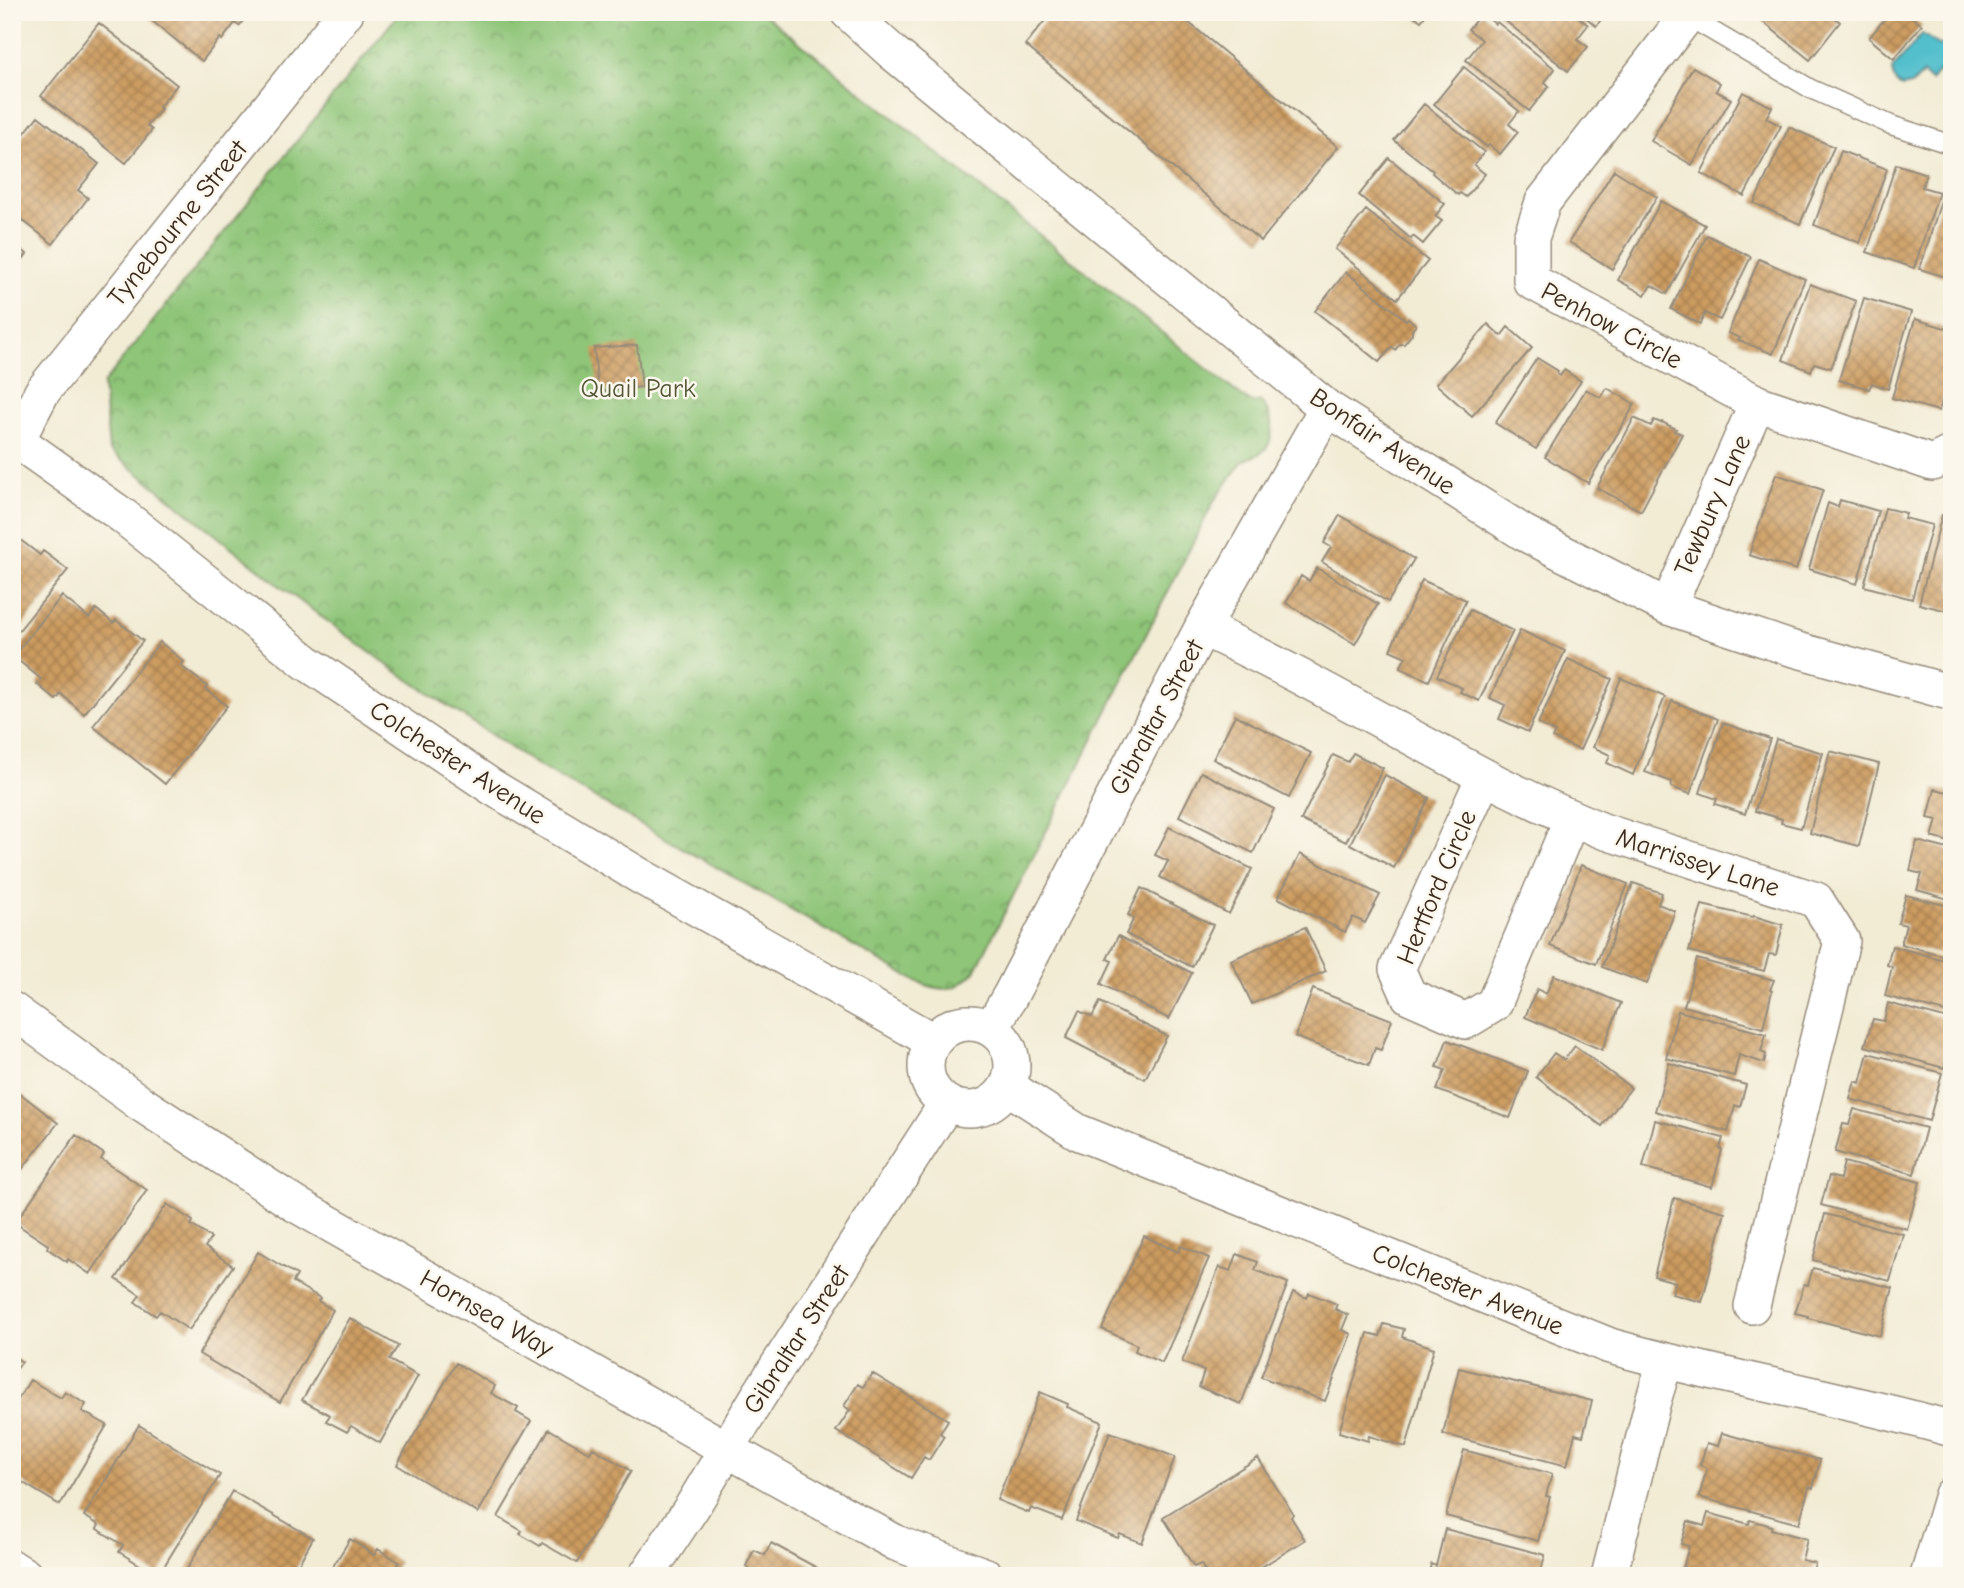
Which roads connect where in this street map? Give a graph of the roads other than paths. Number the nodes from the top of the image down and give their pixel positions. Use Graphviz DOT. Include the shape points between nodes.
graph roads {
  1 [pos="346,12"];
  2 [pos="836,12"];
  3 [pos="848,12"];
  4 [pos="1688,14"];
  5 [pos="892,52"];
  6 [pos="1952,145"];
  7 [pos="1757,403"];
  8 [pos="1327,408"];
  9 [pos="14,439"];
  10 [pos="1952,453"];
  11 [pos="1668,607"];
  12 [pos="1202,628"];
  13 [pos="1952,693"];
  14 [pos="1484,777"];
  15 [pos="1572,818"];
  16 [pos="12,1010"];
  17 [pos="991,1029"];
  18 [pos="933,1041"];
  19 [pos="1008,1085"];
  20 [pos="947,1103"];
  21 [pos="1752,1306"];
  22 [pos="1665,1362"];
  23 [pos="1952,1429"];
  24 [pos="727,1449"];
  25 [pos="1952,1495"];
  26 [pos="12,1568"];
  27 [pos="25,1576"];
  28 [pos="646,1576"];
  29 [pos="986,1576"];
  30 [pos="1609,1576"];
  31 [pos="1928,1576"];
  1 -- 9 [label="street, Tynebourne Street" via="42,392"];
  2 -- 5 [label="street, Bonfair Avenue"];
  3 -- 5 [label="street, Bonfair Avenue"];
  4 -- 6 [label="lane" via="1811,89 1891,125"];
  4 -- 7 [label="street, Penhow Circle" via="1543,202 1531,238 1531,281"];
  5 -- 8 [label="street, Bonfair Avenue"];
  7 -- 10 [label="street, Penhow Circle" via="1932,463"];
  7 -- 11 [label="street, Tewbury Lane"];
  8 -- 11 [label="street, Bonfair Avenue" via="1524,533"];
  8 -- 12 [label="street, Gibraltar Street"];
  9 -- 18 [label="street, Colchester Avenue" via="123,516 306,662 492,787"];
  11 -- 13 [label="street, Bonfair Avenue" via="1787,647"];
  12 -- 14 [label="street, Marrissey Lane"];
  12 -- 17 [label="street, Gibraltar Street"];
  14 -- 15 [label="street, Marrissey Lane"];
  14 -- 15 [label="street, Hertford Circle" via="1396,969 1409,996 1466,1021 1494,1004"];
  15 -- 21 [label="street, Marrissey Lane" via="1816,900 1842,941"];
  16 -- 24 [label="street, Hornsea Way" via="140,1103 295,1204"];
  17 -- 18 [label="street" via="970,1022 956,1024"];
  17 -- 19 [label="street" via="1006,1043 1011,1057"];
  18 -- 20 [label="street" via="927,1054 929,1082"];
  19 -- 20 [label="street" via="1000,1096 975,1109"];
  19 -- 22 [label="street, Colchester Avenue" via="1078,1132 1610,1346"];
  20 -- 24 [label="street, Gibraltar Street"];
  22 -- 23 [label="street, Colchester Avenue"];
  22 -- 30 [label="street"];
  24 -- 28 [label="street, Gibraltar Street"];
  24 -- 29 [label="street, Hornsea Way" via="896,1543"];
  25 -- 31 [label="street"];
  26 -- 27 [label="street"];
}
